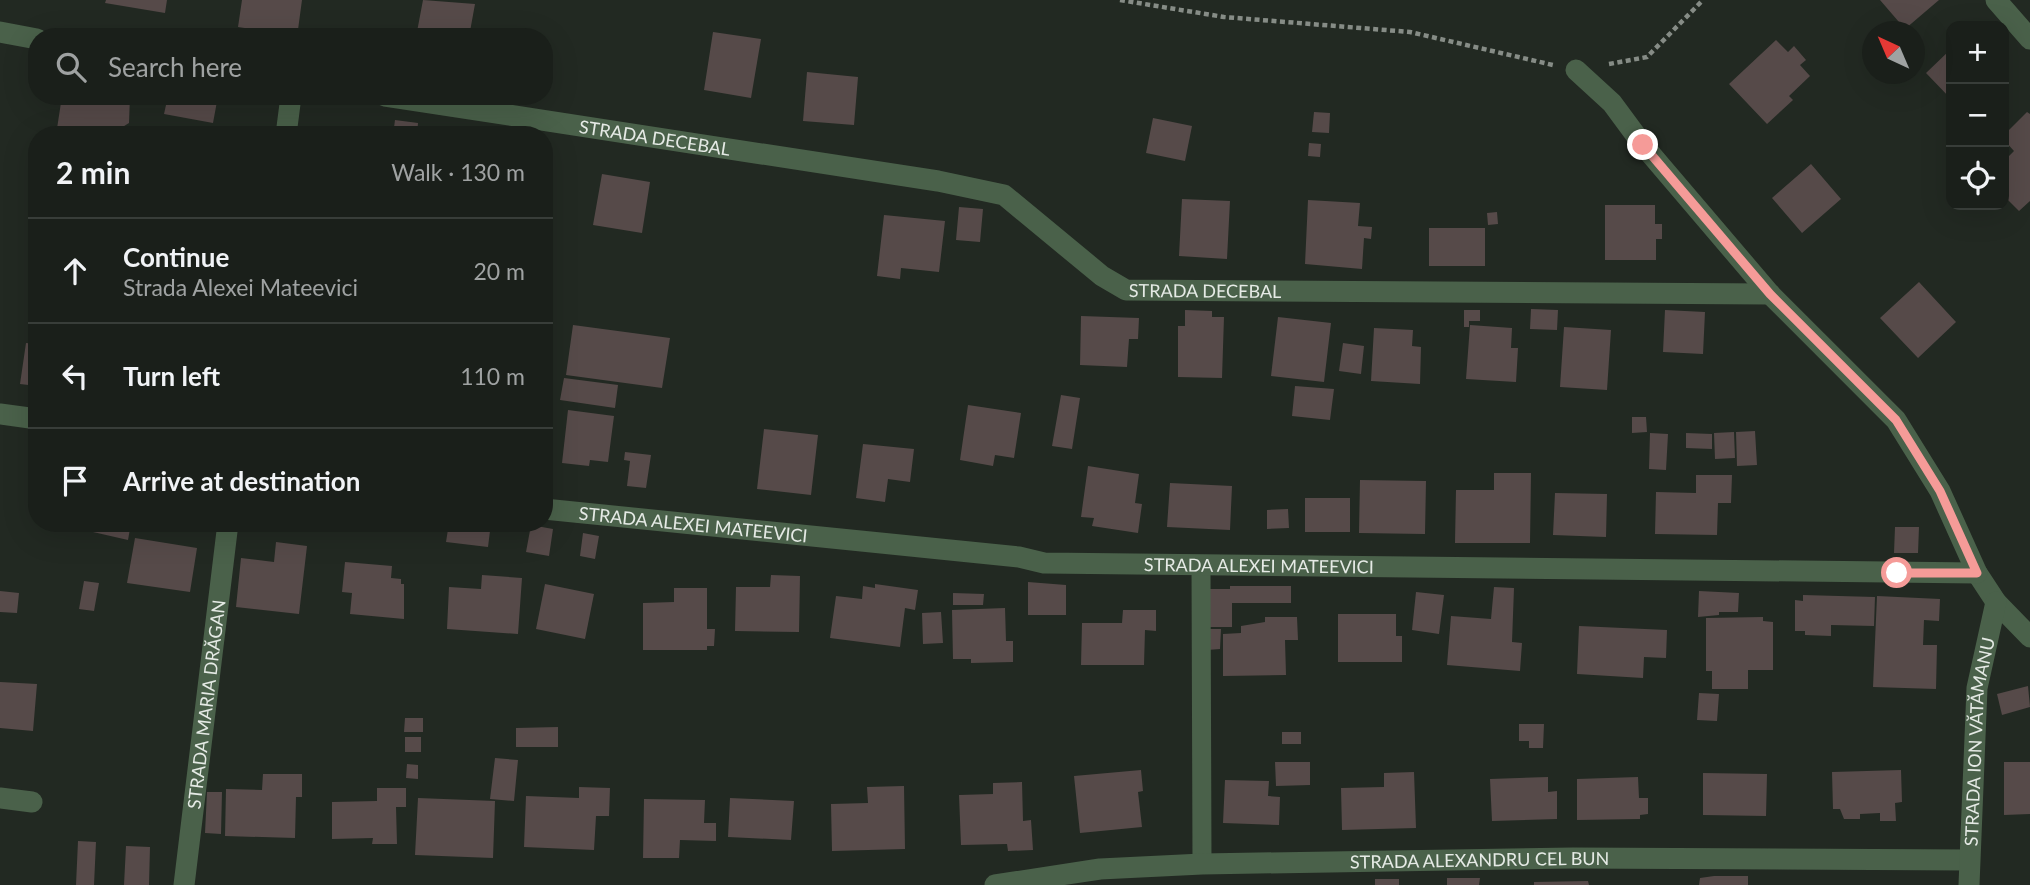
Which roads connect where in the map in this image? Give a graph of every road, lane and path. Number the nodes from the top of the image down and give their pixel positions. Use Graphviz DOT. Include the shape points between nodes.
graph roads {
  1 [pos="1120,0"];
  2 [pos="1703,0"];
  3 [pos="1996,0"];
  4 [pos="0,33"];
  5 [pos="28,38"];
  6 [pos="2030,39"];
  7 [pos="1576,70"];
  8 [pos="290,105"];
  9 [pos="444,105"];
  10 [pos="287,126"];
  11 [pos="1770,294"];
  12 [pos="0,414"];
  13 [pos="28,418"];
  14 [pos="553,510"];
  15 [pos="227,532"];
  16 [pos="1201,565"];
  17 [pos="1977,573"];
  18 [pos="1996,602"];
  19 [pos="2030,637"];
  20 [pos="0,797"];
  21 [pos="32,802"];
  22 [pos="1968,860"];
  23 [pos="1202,864"];
  24 [pos="184,885"];
  25 [pos="995,885"];
  26 [pos="1969,885"];
  1 -- 7 [label="path" via="1224,17 1410,32"];
  2 -- 7 [label="path" via="1647,57"];
  3 -- 6 [label="street"];
  4 -- 5 [label="street"];
  7 -- 11 [label="street" via="1612,103"];
  8 -- 10 [label="street"];
  9 -- 11 [label="street, STRADA DECEBAL" via="1004,195 1102,276 1126,290"];
  11 -- 17 [label="street" via="1896,420 1940,491"];
  12 -- 13 [label="street"];
  14 -- 16 [label="street, STRADA ALEXEI MATEEVICI" via="1044,563"];
  15 -- 24 [label="street, STRADA MARIA DRĂGAN"];
  16 -- 17 [label="street, STRADA ALEXEI MATEEVICI"];
  16 -- 23 [label="lane"];
  17 -- 18 [label="street"];
  18 -- 19 [label="street"];
  18 -- 22 [label="street, STRADA ION VĂTĂMANU" via="1977,688"];
  20 -- 21 [label="street"];
  22 -- 23 [label="street, STRADA ALEXANDRU CEL BUN" via="1573,858"];
  22 -- 26 [label="street, STRADA ION VĂTĂMANU"];
  23 -- 25 [label="street, STRADA ALEXANDRU CEL BUN" via="1100,869"];
}
